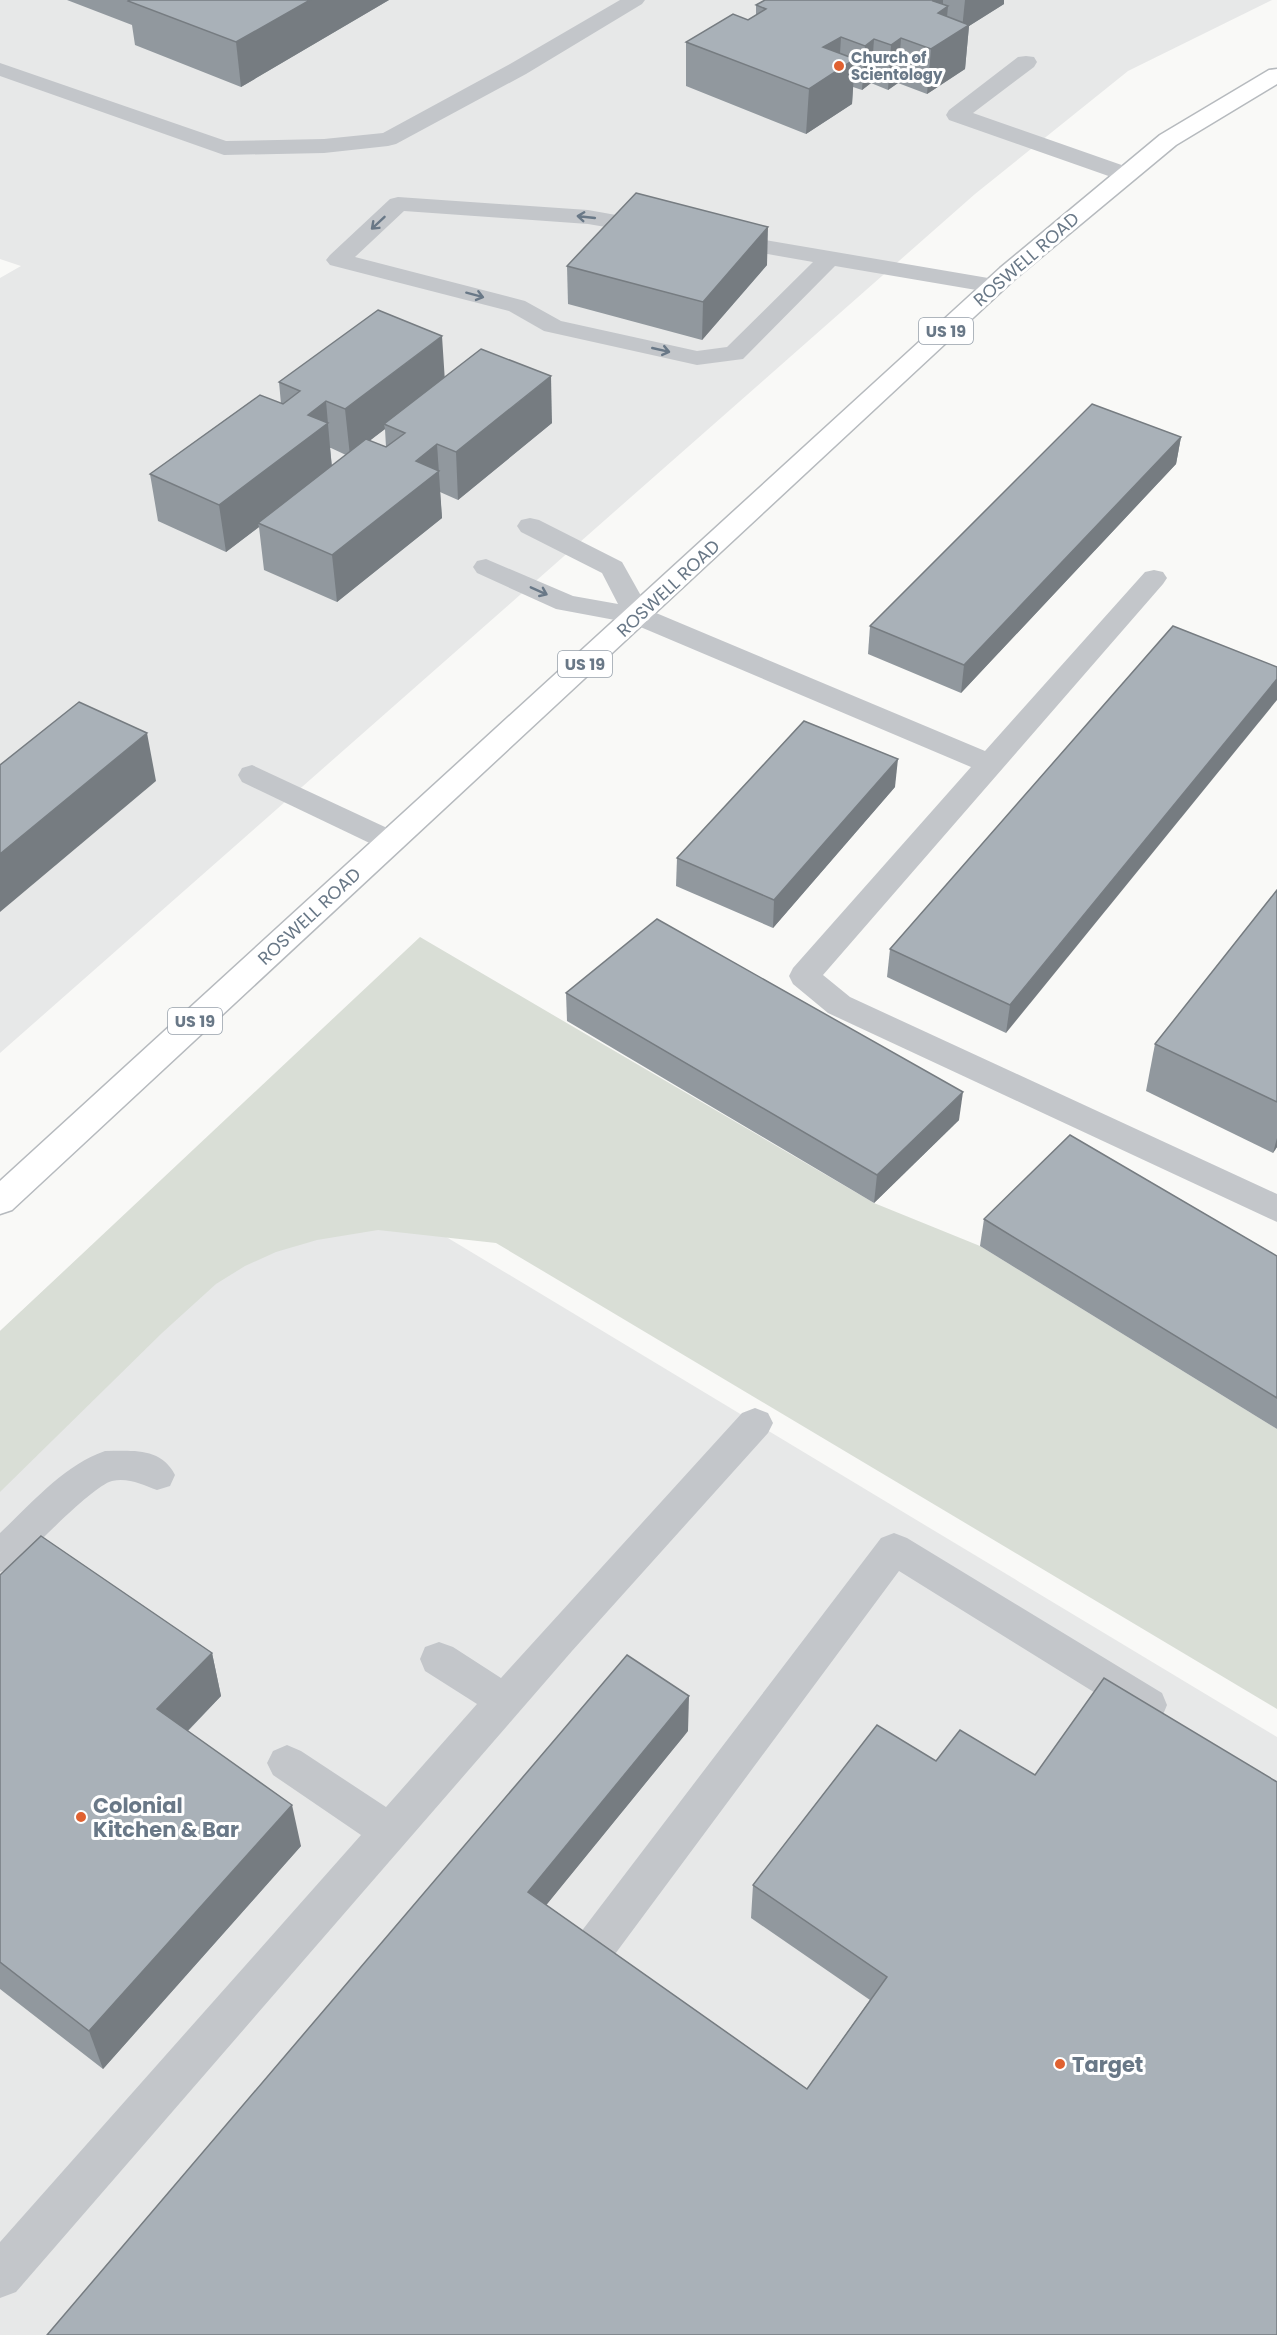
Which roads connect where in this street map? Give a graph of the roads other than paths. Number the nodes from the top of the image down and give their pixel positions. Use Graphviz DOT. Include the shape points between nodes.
graph roads {
  1 [pos="635,0"];
  2 [pos="1026,62"];
  3 [pos="0,69"];
  4 [pos="1277,75"];
  5 [pos="1125,174"];
  6 [pos="830,258"];
  7 [pos="994,286"];
  8 [pos="530,526"];
  9 [pos="486,567"];
  10 [pos="1154,578"];
  11 [pos="638,616"];
  12 [pos="990,764"];
  13 [pos="252,775"];
  14 [pos="390,841"];
  15 [pos="0,1201"];
  16 [pos="1277,1209"];
  17 [pos="755,1423"];
  18 [pos="157,1475"];
  19 [pos="0,1556"];
  20 [pos="439,1659"];
  21 [pos="504,1701"];
  22 [pos="1176,1722"];
  23 [pos="288,1763"];
  24 [pos="390,1831"];
  25 [pos="583,1963"];
  26 [pos="0,2276"];
  1 -- 3 [label="street" via="388,139 324,146 224,148"];
  2 -- 5 [label="street" via="957,115"];
  4 -- 5 [label="main road, ROSWELL ROAD / US 19" via="1168,140"];
  5 -- 7 [label="main road, ROSWELL ROAD / US 19"];
  6 -- 6 [label="street, one-way" via="588,217 398,204 338,260 516,306 553,326 697,358 734,354"];
  6 -- 7 [label="street"];
  7 -- 11 [label="main road, ROSWELL ROAD / US 19"];
  8 -- 11 [label="street" via="613,568"];
  9 -- 11 [label="street, one-way" via="567,603"];
  10 -- 12 [label="street"];
  11 -- 12 [label="street"];
  11 -- 14 [label="main road, ROSWELL ROAD / US 19"];
  12 -- 16 [label="street" via="804,976 839,1005"];
  13 -- 14 [label="street"];
  14 -- 15 [label="main road, ROSWELL ROAD / US 19"];
  17 -- 21 [label="street"];
  18 -- 19 [label="street" via="143,1466 105,1466 72,1489"];
  20 -- 21 [label="street"];
  21 -- 24 [label="street"];
  22 -- 25 [label="street" via="894,1549"];
  23 -- 24 [label="street"];
  24 -- 26 [label="street"];
}
